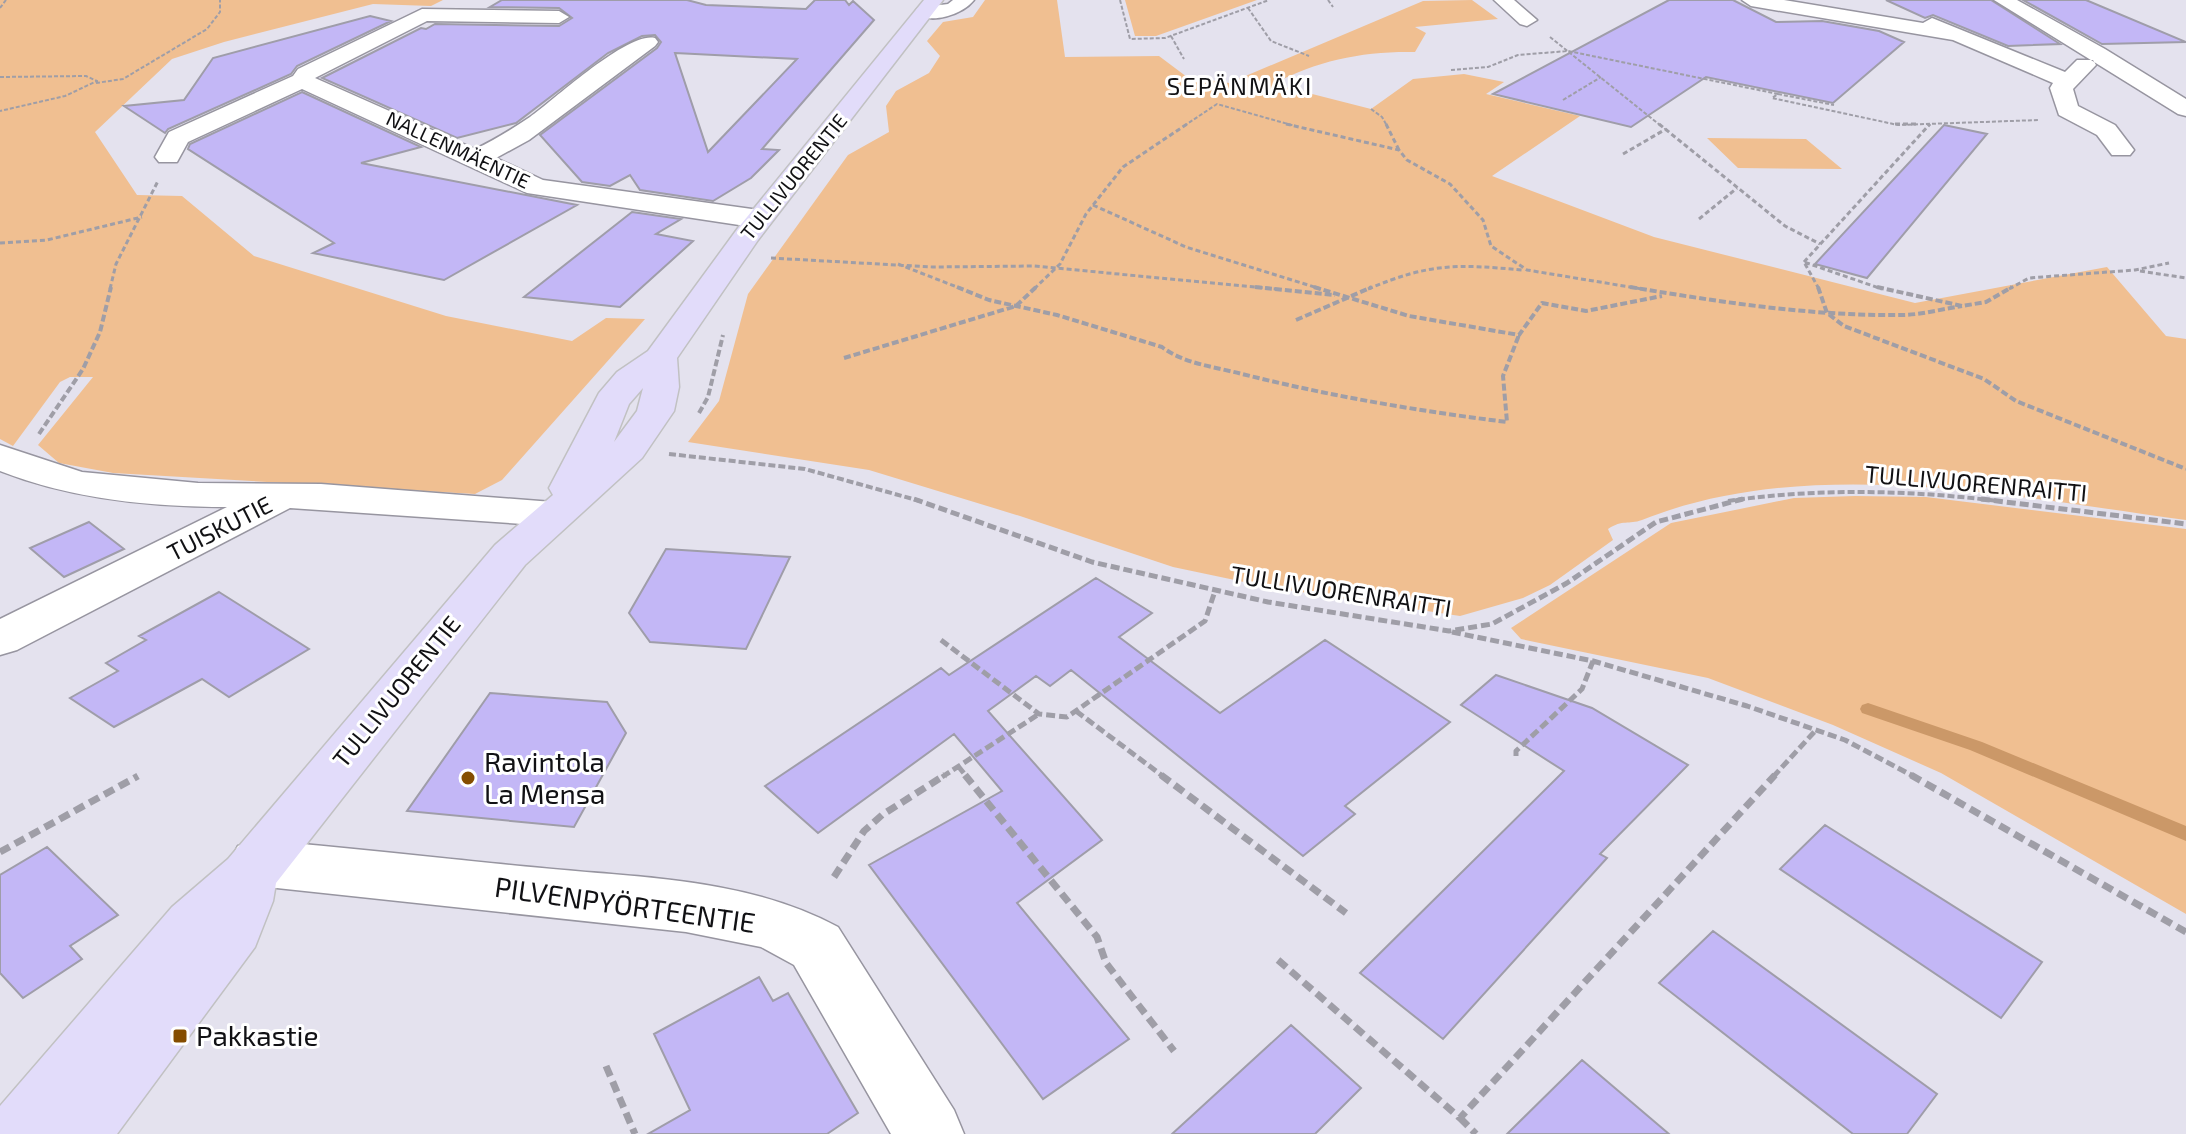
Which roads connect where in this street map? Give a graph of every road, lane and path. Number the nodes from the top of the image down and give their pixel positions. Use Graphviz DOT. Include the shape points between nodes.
graph roads {
  1 [pos="6,0"];
  2 [pos="220,0"];
  3 [pos="965,0"];
  4 [pos="1120,0"];
  5 [pos="1269,0"];
  6 [pos="1328,0"];
  7 [pos="1503,0"];
  8 [pos="1751,0"];
  9 [pos="1880,0"];
  10 [pos="2003,0"];
  11 [pos="929,6"];
  12 [pos="1333,7"];
  13 [pos="0,8"];
  14 [pos="1248,8"];
  15 [pos="559,17"];
  16 [pos="1524,18"];
  17 [pos="1957,35"];
  18 [pos="1171,36"];
  19 [pos="648,42"];
  20 [pos="1568,51"];
  21 [pos="2098,53"];
  22 [pos="1309,56"];
  23 [pos="1184,59"];
  24 [pos="1451,70"];
  25 [pos="0,77"];
  26 [pos="1601,77"];
  27 [pos="301,81"];
  28 [pos="2066,81"];
  29 [pos="96,83"];
  30 [pos="1778,94"];
  31 [pos="1563,100"];
  32 [pos="1834,105"];
  33 [pos="2183,108"];
  34 [pos="1371,109"];
  35 [pos="0,111"];
  36 [pos="2079,117"];
  37 [pos="1931,123"];
  38 [pos="1666,129"];
  39 [pos="1399,150"];
  40 [pos="2121,150"];
  41 [pos="1623,154"];
  42 [pos="168,157"];
  43 [pos="475,158"];
  44 [pos="1737,188"];
  45 [pos="1093,205"];
  46 [pos="142,217"];
  47 [pos="759,219"];
  48 [pos="1699,219"];
  49 [pos="0,243"];
  50 [pos="1820,244"];
  51 [pos="767,258"];
  52 [pos="1804,262"];
  53 [pos="2169,263"];
  54 [pos="898,264"];
  55 [pos="1055,268"];
  56 [pos="1527,270"];
  57 [pos="2135,270"];
  58 [pos="2186,278"];
  59 [pos="1666,295"];
  60 [pos="1348,297"];
  61 [pos="1016,306"];
  62 [pos="1962,306"];
  63 [pos="1827,313"];
  64 [pos="1296,320"];
  65 [pos="725,327"];
  66 [pos="1519,335"];
  67 [pos="844,358"];
  68 [pos="696,418"];
  69 [pos="676,442"];
  70 [pos="10,461"];
  71 [pos="2186,469"];
  72 [pos="278,498"];
  73 [pos="553,514"];
  74 [pos="2186,524"];
  75 [pos="1215,591"];
  76 [pos="1449,631"];
  77 [pos="0,639"];
  78 [pos="941,640"];
  79 [pos="1593,661"];
  80 [pos="1076,711"];
  81 [pos="1039,714"];
  82 [pos="1816,730"];
  83 [pos="1516,756"];
  84 [pos="958,766"];
  85 [pos="138,776"];
  86 [pos="0,852"];
  87 [pos="253,870"];
  88 [pos="834,877"];
  89 [pos="1346,913"];
  90 [pos="2186,932"];
  91 [pos="1278,960"];
  92 [pos="1174,1051"];
  93 [pos="606,1066"];
  94 [pos="1460,1118"];
  95 [pos="21,1134"];
  96 [pos="75,1134"];
  97 [pos="635,1134"];
  98 [pos="929,1134"];
  99 [pos="1476,1134"];
  1 -- 13 [label="path"];
  2 -- 29 [label="path" via="220,12 207,29 123,79"];
  3 -- 11 [label="street" via="953,9"];
  4 -- 18 [label="path" via="1130,39"];
  5 -- 14 [label="path"];
  6 -- 12 [label="path"];
  7 -- 16 [label="street"];
  8 -- 17 [label="street"];
  9 -- 17 [label="street"];
  10 -- 21 [label="street"];
  11 -- 47 [label="main road, TULLIVUORENTIE"];
  14 -- 18 [label="path"];
  14 -- 22 [label="path" via="1271,41"];
  15 -- 27 [label="street" via="422,15"];
  16 -- 20 [label="path"];
  17 -- 28 [label="street"];
  18 -- 23 [label="path"];
  19 -- 43 [label="street" via="614,61 508,144"];
  20 -- 24 [label="path" via="1518,55 1488,67"];
  20 -- 26 [label="path"];
  20 -- 30 [label="path"];
  21 -- 28 [label="street"];
  21 -- 33 [label="street"];
  25 -- 29 [label="path" via="86,76"];
  26 -- 31 [label="path"];
  26 -- 38 [label="path"];
  27 -- 42 [label="street" via="178,137"];
  27 -- 43 [label="street, NALLENMÄENTIE"];
  28 -- 36 [label="street" via="2061,88 2067,110"];
  29 -- 35 [label="path"];
  30 -- 32 [label="path"];
  30 -- 37 [label="path" via="1772,98 1898,125"];
  34 -- 39 [label="path" via="1382,117"];
  36 -- 37 [label="path"];
  36 -- 40 [label="street" via="2109,131"];
  37 -- 50 [label="path"];
  38 -- 41 [label="path"];
  38 -- 44 [label="path"];
  39 -- 45 [label="path" via="1217,104 1123,167"];
  39 -- 56 [label="path" via="1450,184 1483,220 1491,246"];
  42 -- 46 [label="path"];
  43 -- 47 [label="street, NALLENMÄENTIE" via="537,187"];
  44 -- 48 [label="path"];
  44 -- 50 [label="path" via="1785,226"];
  45 -- 55 [label="path"];
  45 -- 60 [label="path" via="1188,248"];
  46 -- 49 [label="path" via="47,240"];
  46 -- 70 [label="path" via="116,264 100,332 83,369"];
  47 -- 73 [label="main road, TULLIVUORENTIE" via="660,358 655,411 628,450"];
  50 -- 52 [label="path"];
  51 -- 54 [label="path"];
  52 -- 62 [label="path" via="1916,299"];
  52 -- 63 [label="path"];
  53 -- 57 [label="path"];
  54 -- 55 [label="path"];
  54 -- 61 [label="path"];
  55 -- 60 [label="path"];
  55 -- 61 [label="path"];
  56 -- 59 [label="path"];
  56 -- 60 [label="path" via="1431,267"];
  57 -- 58 [label="path"];
  57 -- 62 [label="path" via="2029,278 1986,302"];
  59 -- 63 [label="path"];
  59 -- 66 [label="path" via="1586,311 1542,303"];
  60 -- 64 [label="path"];
  60 -- 66 [label="path" via="1409,316"];
  61 -- 66 [label="path" via="1290,388 1420,413 1507,422 1503,376"];
  61 -- 67 [label="path"];
  62 -- 63 [label="path" via="1904,315"];
  63 -- 71 [label="path" via="1844,326 1984,379 2016,401"];
  65 -- 68 [label="path" via="708,397"];
  69 -- 75 [label="path, TULLIVUORENRAITTI" via="665,454 805,469 894,492 1092,562"];
  70 -- 72 [label="street" via="82,484"];
  72 -- 73 [label="street, TUISKUTIE" via="321,496"];
  72 -- 77 [label="street, TUISKUTIE"];
  73 -- 87 [label="main road, TULLIVUORENTIE" via="510,555"];
  74 -- 76 [label="path, TULLIVUORENRAITTI" via="1922,492 1791,493 1729,501 1656,522 1567,583 1492,624"];
  75 -- 76 [label="path, TULLIVUORENRAITTI"];
  75 -- 80 [label="path" via="1205,621"];
  76 -- 79 [label="path"];
  78 -- 81 [label="path"];
  79 -- 82 [label="path"];
  79 -- 83 [label="path" via="1582,689"];
  80 -- 81 [label="path" via="1067,717"];
  80 -- 89 [label="path"];
  81 -- 84 [label="path"];
  82 -- 90 [label="path" via="1972,807"];
  82 -- 94 [label="path"];
  84 -- 88 [label="path" via="864,831"];
  84 -- 92 [label="path" via="1097,937 1106,963"];
  85 -- 86 [label="path"];
  87 -- 95 [label="main road, TULLIVUORENTIE" via="193,925"];
  87 -- 96 [label="main road, TULLIVUORENTIE" via="234,929"];
  87 -- 98 [label="street, PILVENPYÖRTEENTIE" via="681,907 783,927 816,946"];
  91 -- 94 [label="path"];
  93 -- 97 [label="path"];
  94 -- 99 [label="path"];
}
